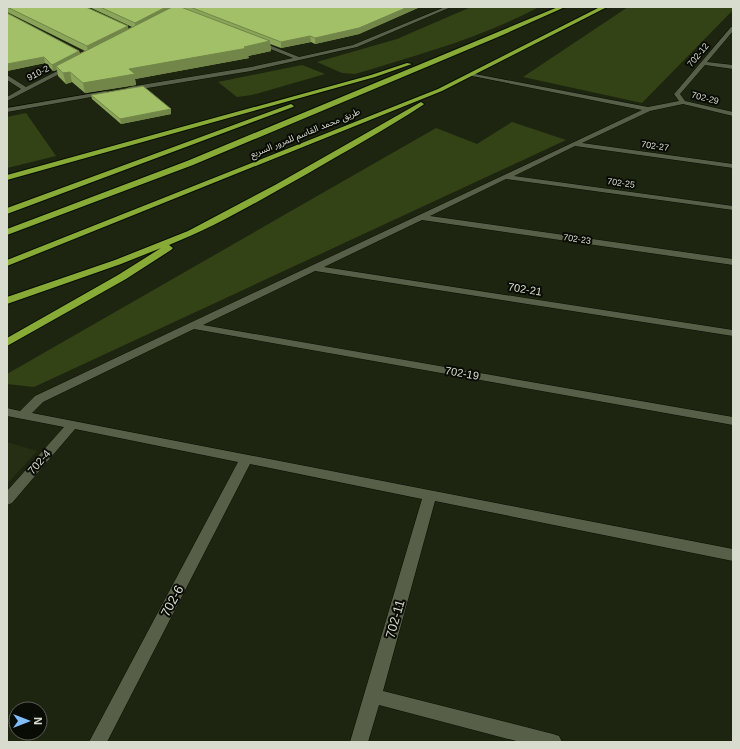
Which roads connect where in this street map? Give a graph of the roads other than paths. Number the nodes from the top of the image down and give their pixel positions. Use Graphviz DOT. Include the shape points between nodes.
graph roads {
  1 [pos="448,7"];
  2 [pos="562,7"];
  3 [pos="604,7"];
  4 [pos="733,28"];
  5 [pos="496,36"];
  6 [pos="254,41"];
  7 [pos="297,58"];
  8 [pos="703,63"];
  9 [pos="75,64"];
  10 [pos="733,67"];
  11 [pos="472,74"];
  12 [pos="373,76"];
  13 [pos="7,77"];
  14 [pos="25,89"];
  15 [pos="125,90"];
  16 [pos="440,90"];
  17 [pos="109,93"];
  18 [pos="677,94"];
  19 [pos="7,99"];
  20 [pos="683,102"];
  21 [pos="648,108"];
  22 [pos="7,110"];
  23 [pos="733,114"];
  24 [pos="574,144"];
  25 [pos="733,166"];
  26 [pos="506,177"];
  27 [pos="7,178"];
  28 [pos="733,208"];
  29 [pos="7,211"];
  30 [pos="421,217"];
  31 [pos="7,232"];
  32 [pos="191,233"];
  33 [pos="733,262"];
  34 [pos="7,263"];
  35 [pos="314,268"];
  36 [pos="7,301"];
  37 [pos="192,326"];
  38 [pos="733,333"];
  39 [pos="7,343"];
  40 [pos="7,412"];
  41 [pos="23,415"];
  42 [pos="733,421"];
  43 [pos="72,425"];
  44 [pos="246,459"];
  45 [pos="430,495"];
  46 [pos="7,500"];
  47 [pos="733,555"];
  48 [pos="373,696"];
  49 [pos="98,742"];
  50 [pos="358,742"];
  51 [pos="553,742"];
  1 -- 7 [label="street" via="354,46"];
  2 -- 5 [label="highway, طريق محمد القاسم للمرور السريع"];
  3 -- 11 [label="highway, طريق محمد القاسم للمرور السريع"];
  4 -- 8 [label="street, 702-12" via="724,43"];
  5 -- 12 [label="highway"];
  5 -- 31 [label="highway, طريق محمد القاسم للمرور السريع" via="190,163"];
  6 -- 7 [label="street"];
  7 -- 15 [label="street" via="251,69"];
  8 -- 10 [label="street"];
  8 -- 18 [label="street, 702-12"];
  9 -- 14 [label="street, 910-2"];
  11 -- 16 [label="highway, طريق محمد القاسم للمرور السريع"];
  11 -- 21 [label="street"];
  12 -- 27 [label="highway"];
  12 -- 29 [label="highway"];
  13 -- 14 [label="street"];
  14 -- 19 [label="street, 910-2"];
  16 -- 32 [label="highway" via="394,121"];
  16 -- 34 [label="highway, طريق محمد القاسم للمرور السريع"];
  17 -- 22 [label="street"];
  18 -- 20 [label="street, 702-29"];
  20 -- 21 [label="street"];
  20 -- 23 [label="street, 702-29"];
  21 -- 24 [label="street"];
  24 -- 25 [label="street, 702-27"];
  24 -- 26 [label="street"];
  26 -- 28 [label="street, 702-25"];
  26 -- 30 [label="street"];
  30 -- 33 [label="street, 702-23"];
  30 -- 35 [label="street"];
  32 -- 36 [label="highway"];
  32 -- 39 [label="highway" via="122,277"];
  35 -- 37 [label="street"];
  35 -- 38 [label="street, 702-21"];
  37 -- 41 [label="street" via="39,399"];
  37 -- 42 [label="street, 702-19"];
  40 -- 41 [label="street"];
  41 -- 43 [label="street"];
  43 -- 44 [label="street"];
  43 -- 46 [label="street, 702-4"];
  44 -- 45 [label="street"];
  44 -- 49 [label="street, 702-6"];
  45 -- 47 [label="street"];
  45 -- 48 [label="street, 702-11"];
  48 -- 50 [label="street, 702-11"];
  48 -- 51 [label="street"];
}
